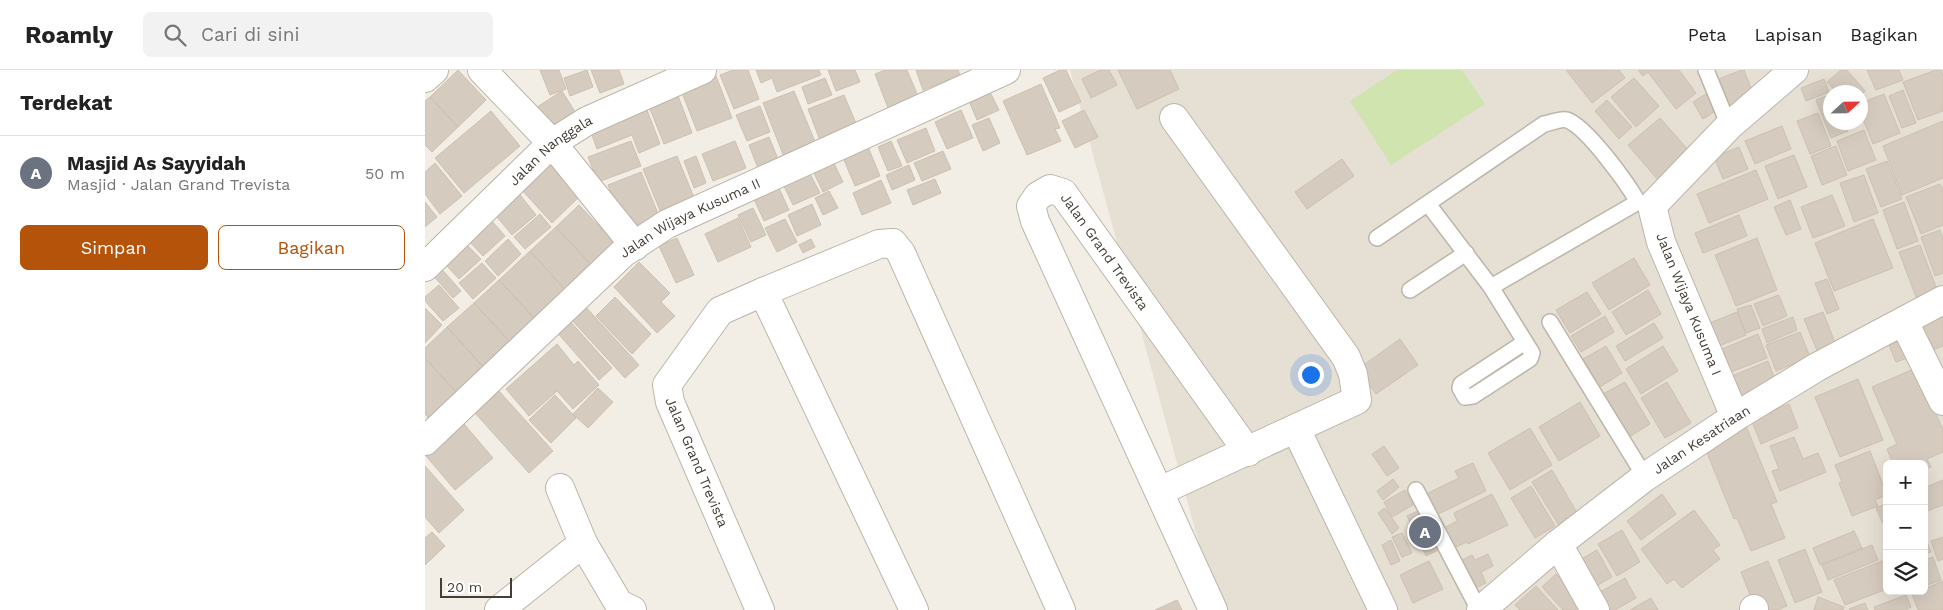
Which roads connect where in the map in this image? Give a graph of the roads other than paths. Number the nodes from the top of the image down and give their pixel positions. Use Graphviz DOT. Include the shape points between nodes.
graph roads {
  1 [pos="434,70"];
  2 [pos="482,70"];
  3 [pos="702,70"];
  4 [pos="1706,70"];
  5 [pos="1794,70"];
  6 [pos="996,72"];
  7 [pos="425,78"];
  8 [pos="1174,118"];
  9 [pos="1729,126"];
  10 [pos="552,143"];
  11 [pos="1428,204"];
  12 [pos="1645,204"];
  13 [pos="1377,238"];
  14 [pos="635,246"];
  15 [pos="1466,253"];
  16 [pos="425,267"];
  17 [pos="1491,287"];
  18 [pos="1410,290"];
  19 [pos="763,292"];
  20 [pos="1943,300"];
  21 [pos="1550,322"];
  22 [pos="1903,322"];
  23 [pos="1525,342"];
  24 [pos="1943,401"];
  25 [pos="1735,417"];
  26 [pos="1295,428"];
  27 [pos="425,441"];
  28 [pos="1248,452"];
  29 [pos="1645,477"];
  30 [pos="560,488"];
  31 [pos="1416,490"];
  32 [pos="1160,491"];
  33 [pos="583,543"];
  34 [pos="1558,544"];
  35 [pos="499,610"];
  36 [pos="632,610"];
  37 [pos="760,610"];
  38 [pos="913,610"];
  39 [pos="1061,610"];
  40 [pos="1213,610"];
  41 [pos="1383,610"];
  42 [pos="1480,610"];
  43 [pos="1595,610"];
  1 -- 7 [label="street"];
  2 -- 10 [label="street"];
  3 -- 10 [label="street, Jalan Nanggala" via="587,121"];
  4 -- 9 [label="lane"];
  5 -- 9 [label="street"];
  6 -- 14 [label="street, Jalan Wijaya Kusuma II" via="667,224"];
  8 -- 26 [label="street" via="1347,357 1357,400"];
  9 -- 12 [label="street"];
  10 -- 14 [label="street"];
  10 -- 16 [label="street, Jalan Nanggala"];
  11 -- 12 [label="lane" via="1544,124 1565,119 1579,126"];
  11 -- 13 [label="lane"];
  11 -- 15 [label="lane"];
  12 -- 17 [label="lane"];
  12 -- 25 [label="street, Jalan Wijaya Kusuma I"];
  14 -- 27 [label="street, Jalan Wijaya Kusuma II" via="623,253"];
  15 -- 17 [label="lane"];
  15 -- 18 [label="lane"];
  17 -- 23 [label="lane"];
  19 -- 37 [label="street, Jalan Grand Trevista" via="720,311 667,385 670,402"];
  19 -- 38 [label="street"];
  19 -- 39 [label="street, Jalan Grand Trevista" via="879,244 893,243 901,253"];
  20 -- 22 [label="street, Jalan Kesatriaan"];
  21 -- 29 [label="lane"];
  22 -- 24 [label="street"];
  22 -- 25 [label="street, Jalan Kesatriaan"];
  25 -- 29 [label="street, Jalan Kesatriaan"];
  26 -- 28 [label="street"];
  26 -- 41 [label="street"];
  28 -- 32 [label="street"];
  28 -- 32 [label="street, Jalan Grand Trevista" via="1063,193 1049,189 1031,206 1035,221"];
  29 -- 34 [label="street, Jalan Kesatriaan"];
  30 -- 33 [label="street"];
  31 -- 42 [label="lane"];
  32 -- 40 [label="street, Jalan Grand Trevista"];
  33 -- 35 [label="street"];
  33 -- 36 [label="street" via="619,604"];
  34 -- 42 [label="street, Jalan Kesatriaan"];
  34 -- 43 [label="street"];
}
